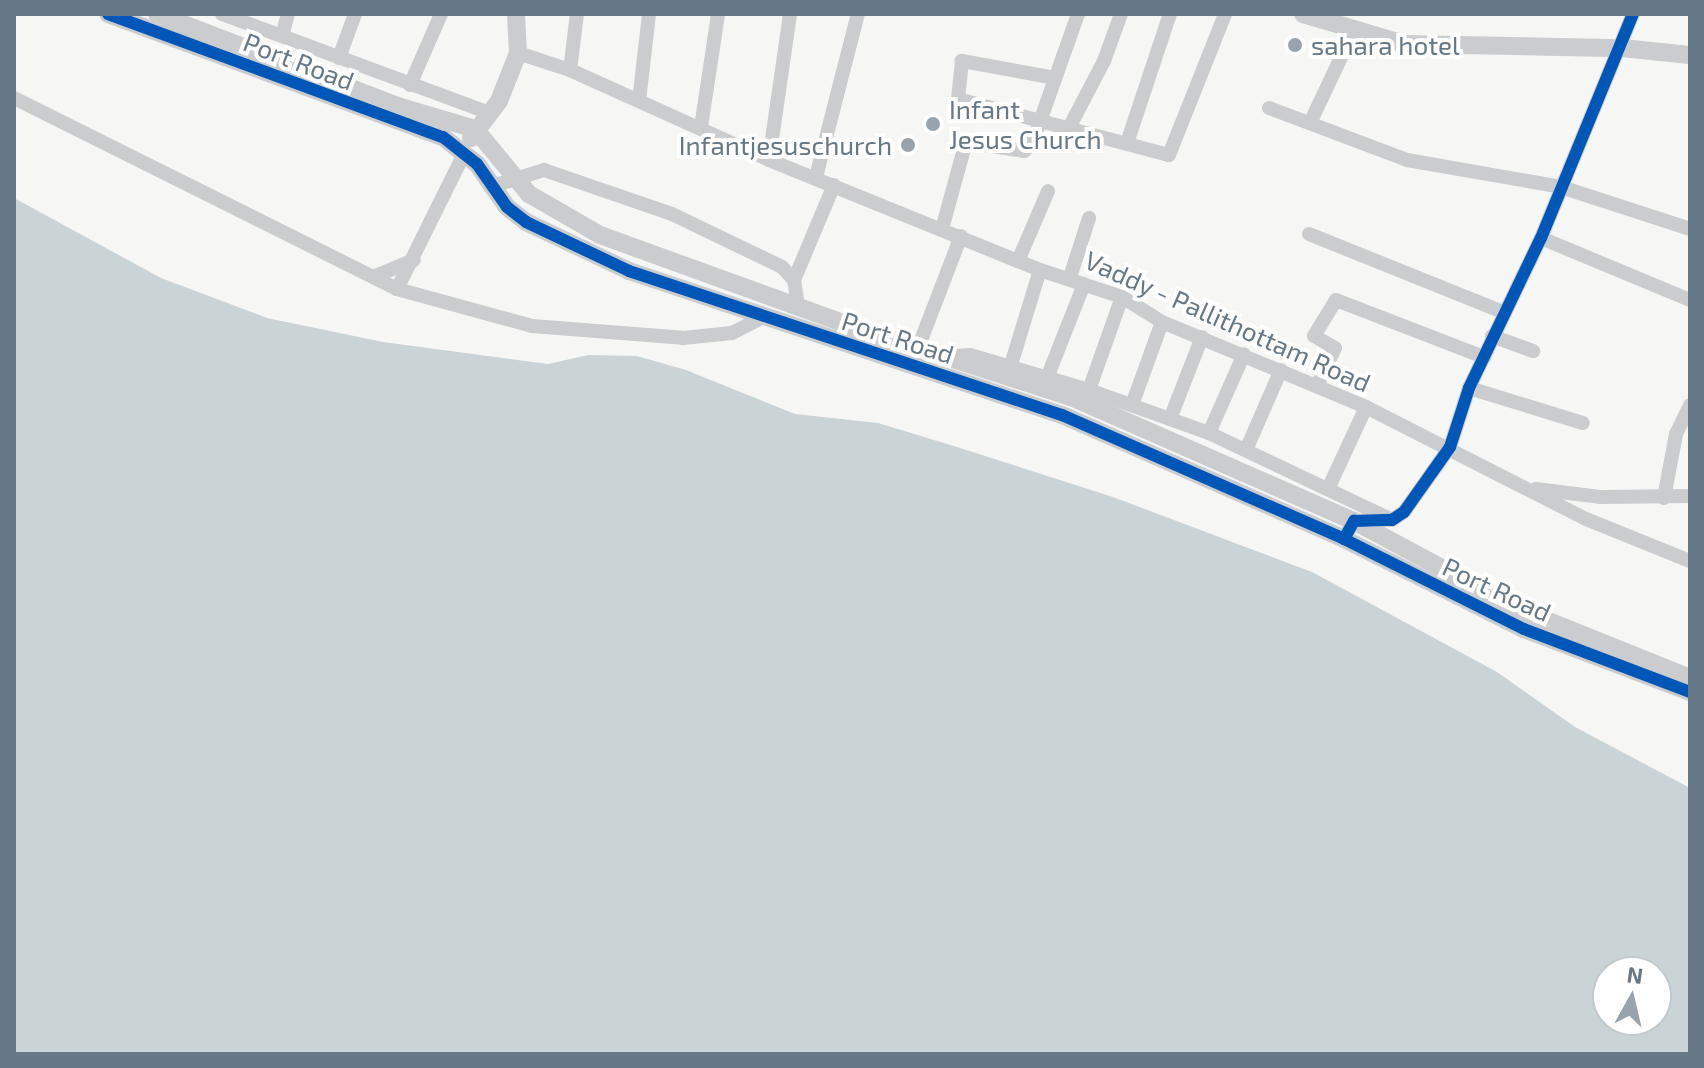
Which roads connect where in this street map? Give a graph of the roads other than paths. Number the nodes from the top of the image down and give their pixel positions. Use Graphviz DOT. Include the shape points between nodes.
graph roads {
  1 [pos="108,14"];
  2 [pos="157,14"];
  3 [pos="222,14"];
  4 [pos="288,14"];
  5 [pos="355,14"];
  6 [pos="441,14"];
  7 [pos="516,14"];
  8 [pos="577,14"];
  9 [pos="649,14"];
  10 [pos="718,14"];
  11 [pos="790,14"];
  12 [pos="858,14"];
  13 [pos="1078,14"];
  14 [pos="1121,14"];
  15 [pos="1170,14"];
  16 [pos="1225,14"];
  17 [pos="1303,14"];
  18 [pos="1633,14"];
  19 [pos="1343,24"];
  20 [pos="181,32"];
  21 [pos="282,36"];
  22 [pos="1622,48"];
  23 [pos="518,53"];
  24 [pos="1690,55"];
  25 [pos="339,58"];
  26 [pos="570,70"];
  27 [pos="1055,78"];
  28 [pos="410,85"];
  29 [pos="14,98"];
  30 [pos="639,101"];
  31 [pos="1269,108"];
  32 [pos="490,113"];
  33 [pos="1041,118"];
  34 [pos="1310,123"];
  35 [pos="1070,126"];
  36 [pos="701,127"];
  37 [pos="475,129"];
  38 [pos="1127,143"];
  39 [pos="465,152"];
  40 [pos="769,160"];
  41 [pos="511,176"];
  42 [pos="816,177"];
  43 [pos="834,185"];
  44 [pos="490,187"];
  45 [pos="1561,187"];
  46 [pos="1048,191"];
  47 [pos="1089,218"];
  48 [pos="942,229"];
  49 [pos="1690,229"];
  50 [pos="1309,234"];
  51 [pos="961,236"];
  52 [pos="1541,238"];
  53 [pos="414,260"];
  54 [pos="1018,261"];
  55 [pos="1040,270"];
  56 [pos="373,277"];
  57 [pos="1070,277"];
  58 [pos="794,280"];
  59 [pos="1084,284"];
  60 [pos="397,289"];
  61 [pos="1122,297"];
  62 [pos="1690,300"];
  63 [pos="798,306"];
  64 [pos="1503,312"];
  65 [pos="766,316"];
  66 [pos="1162,322"];
  67 [pos="1492,336"];
  68 [pos="1202,337"];
  69 [pos="918,348"];
  70 [pos="1533,351"];
  71 [pos="1244,354"];
  72 [pos="1484,357"];
  73 [pos="947,358"];
  74 [pos="1010,368"];
  75 [pos="1281,370"];
  76 [pos="1047,378"];
  77 [pos="1317,386"];
  78 [pos="1469,388"];
  79 [pos="1089,390"];
  80 [pos="1132,405"];
  81 [pos="1690,405"];
  82 [pos="1366,407"];
  83 [pos="1170,419"];
  84 [pos="1583,423"];
  85 [pos="1209,433"];
  86 [pos="1450,447"];
  87 [pos="1246,450"];
  88 [pos="1528,488"];
  89 [pos="1328,489"];
  90 [pos="1690,496"];
  91 [pos="1664,498"];
  92 [pos="1392,520"];
  93 [pos="1354,521"];
  94 [pos="1344,539"];
  95 [pos="1690,561"];
  96 [pos="1690,678"];
  97 [pos="1690,692"];
  1 -- 20 [label="street, Port Road"];
  2 -- 20 [label="street, Port Road"];
  3 -- 21 [label="street"];
  4 -- 21 [label="street"];
  5 -- 25 [label="street"];
  6 -- 28 [label="street"];
  7 -- 23 [label="street"];
  8 -- 26 [label="street"];
  9 -- 30 [label="street"];
  10 -- 36 [label="street"];
  11 -- 40 [label="street"];
  12 -- 42 [label="street"];
  13 -- 27 [label="street"];
  14 -- 35 [label="street" via="1104,61"];
  15 -- 38 [label="street"];
  16 -- 38 [label="street" via="1169,155"];
  17 -- 19 [label="street"];
  18 -- 22 [label="street"];
  19 -- 22 [label="street" via="1428,46"];
  19 -- 34 [label="street"];
  20 -- 37 [label="street, Port Road"];
  20 -- 39 [label="street, Port Road" via="443,137"];
  21 -- 25 [label="street"];
  22 -- 24 [label="street"];
  22 -- 45 [label="street"];
  23 -- 26 [label="street, Vaddy - Pallithottam Road"];
  23 -- 32 [label="street"];
  25 -- 28 [label="street"];
  26 -- 30 [label="street, Vaddy - Pallithottam Road"];
  27 -- 33 [label="street"];
  27 -- 33 [label="street" via="962,61 958,99"];
  28 -- 32 [label="street"];
  29 -- 56 [label="street"];
  30 -- 36 [label="street, Vaddy - Pallithottam Road"];
  31 -- 34 [label="street"];
  32 -- 37 [label="street"];
  33 -- 35 [label="street"];
  33 -- 48 [label="street" via="1024,151 966,142"];
  34 -- 45 [label="street" via="1407,160"];
  35 -- 38 [label="street"];
  36 -- 40 [label="street, Vaddy - Pallithottam Road"];
  37 -- 39 [label="street"];
  37 -- 41 [label="street, Port Road"];
  39 -- 44 [label="street, Port Road"];
  39 -- 53 [label="street"];
  40 -- 42 [label="street, Vaddy - Pallithottam Road"];
  41 -- 44 [label="street"];
  41 -- 58 [label="street" via="544,170 572,177 672,214 782,267"];
  41 -- 63 [label="street, Port Road" via="529,194 600,235"];
  42 -- 43 [label="street, Vaddy - Pallithottam Road"];
  43 -- 48 [label="street, Vaddy - Pallithottam Road"];
  43 -- 58 [label="street"];
  44 -- 65 [label="street, Port Road" via="526,222 629,271"];
  45 -- 49 [label="street"];
  45 -- 52 [label="street"];
  46 -- 54 [label="street"];
  47 -- 57 [label="street"];
  48 -- 51 [label="street, Vaddy - Pallithottam Road"];
  50 -- 64 [label="street"];
  51 -- 54 [label="street, Vaddy - Pallithottam Road"];
  51 -- 69 [label="street"];
  52 -- 62 [label="street"];
  52 -- 64 [label="street"];
  53 -- 56 [label="street"];
  53 -- 60 [label="street"];
  54 -- 55 [label="street, Vaddy - Pallithottam Road"];
  55 -- 57 [label="street, Vaddy - Pallithottam Road"];
  55 -- 74 [label="street"];
  56 -- 60 [label="street"];
  57 -- 59 [label="street, Vaddy - Pallithottam Road"];
  58 -- 63 [label="street"];
  59 -- 61 [label="street, Vaddy - Pallithottam Road"];
  59 -- 76 [label="street"];
  60 -- 65 [label="street" via="532,326 683,338 732,333"];
  61 -- 66 [label="street, Vaddy - Pallithottam Road"];
  61 -- 79 [label="street"];
  63 -- 69 [label="street, Port Road"];
  64 -- 67 [label="street"];
  65 -- 94 [label="street, Port Road" via="1062,415"];
  66 -- 68 [label="street, Vaddy - Pallithottam Road"];
  66 -- 80 [label="street"];
  67 -- 70 [label="street"];
  67 -- 72 [label="street"];
  68 -- 71 [label="street, Vaddy - Pallithottam Road"];
  68 -- 83 [label="street"];
  69 -- 73 [label="street, Port Road"];
  71 -- 75 [label="street, Vaddy - Pallithottam Road"];
  71 -- 85 [label="street"];
  72 -- 77 [label="street" via="1336,300 1314,336 1335,348"];
  72 -- 78 [label="street"];
  73 -- 74 [label="street" via="970,355"];
  73 -- 93 [label="street, Port Road" via="1071,397"];
  74 -- 76 [label="street"];
  75 -- 77 [label="street, Vaddy - Pallithottam Road"];
  75 -- 87 [label="street"];
  76 -- 79 [label="street"];
  77 -- 82 [label="street, Vaddy - Pallithottam Road"];
  78 -- 84 [label="street"];
  78 -- 86 [label="street"];
  79 -- 80 [label="street"];
  80 -- 83 [label="street"];
  81 -- 91 [label="street" via="1676,434"];
  82 -- 86 [label="street, Vaddy - Pallithottam Road"];
  82 -- 89 [label="street"];
  83 -- 85 [label="street"];
  85 -- 87 [label="street"];
  86 -- 88 [label="street, Vaddy - Pallithottam Road"];
  86 -- 92 [label="street" via="1404,512"];
  87 -- 89 [label="street"];
  88 -- 91 [label="street"];
  88 -- 95 [label="street, Vaddy - Pallithottam Road" via="1586,519"];
  89 -- 92 [label="street"];
  90 -- 91 [label="street"];
  92 -- 93 [label="street"];
  93 -- 94 [label="street"];
  93 -- 96 [label="street, Port Road" via="1516,608"];
  94 -- 97 [label="street, Port Road" via="1524,629"];
}
